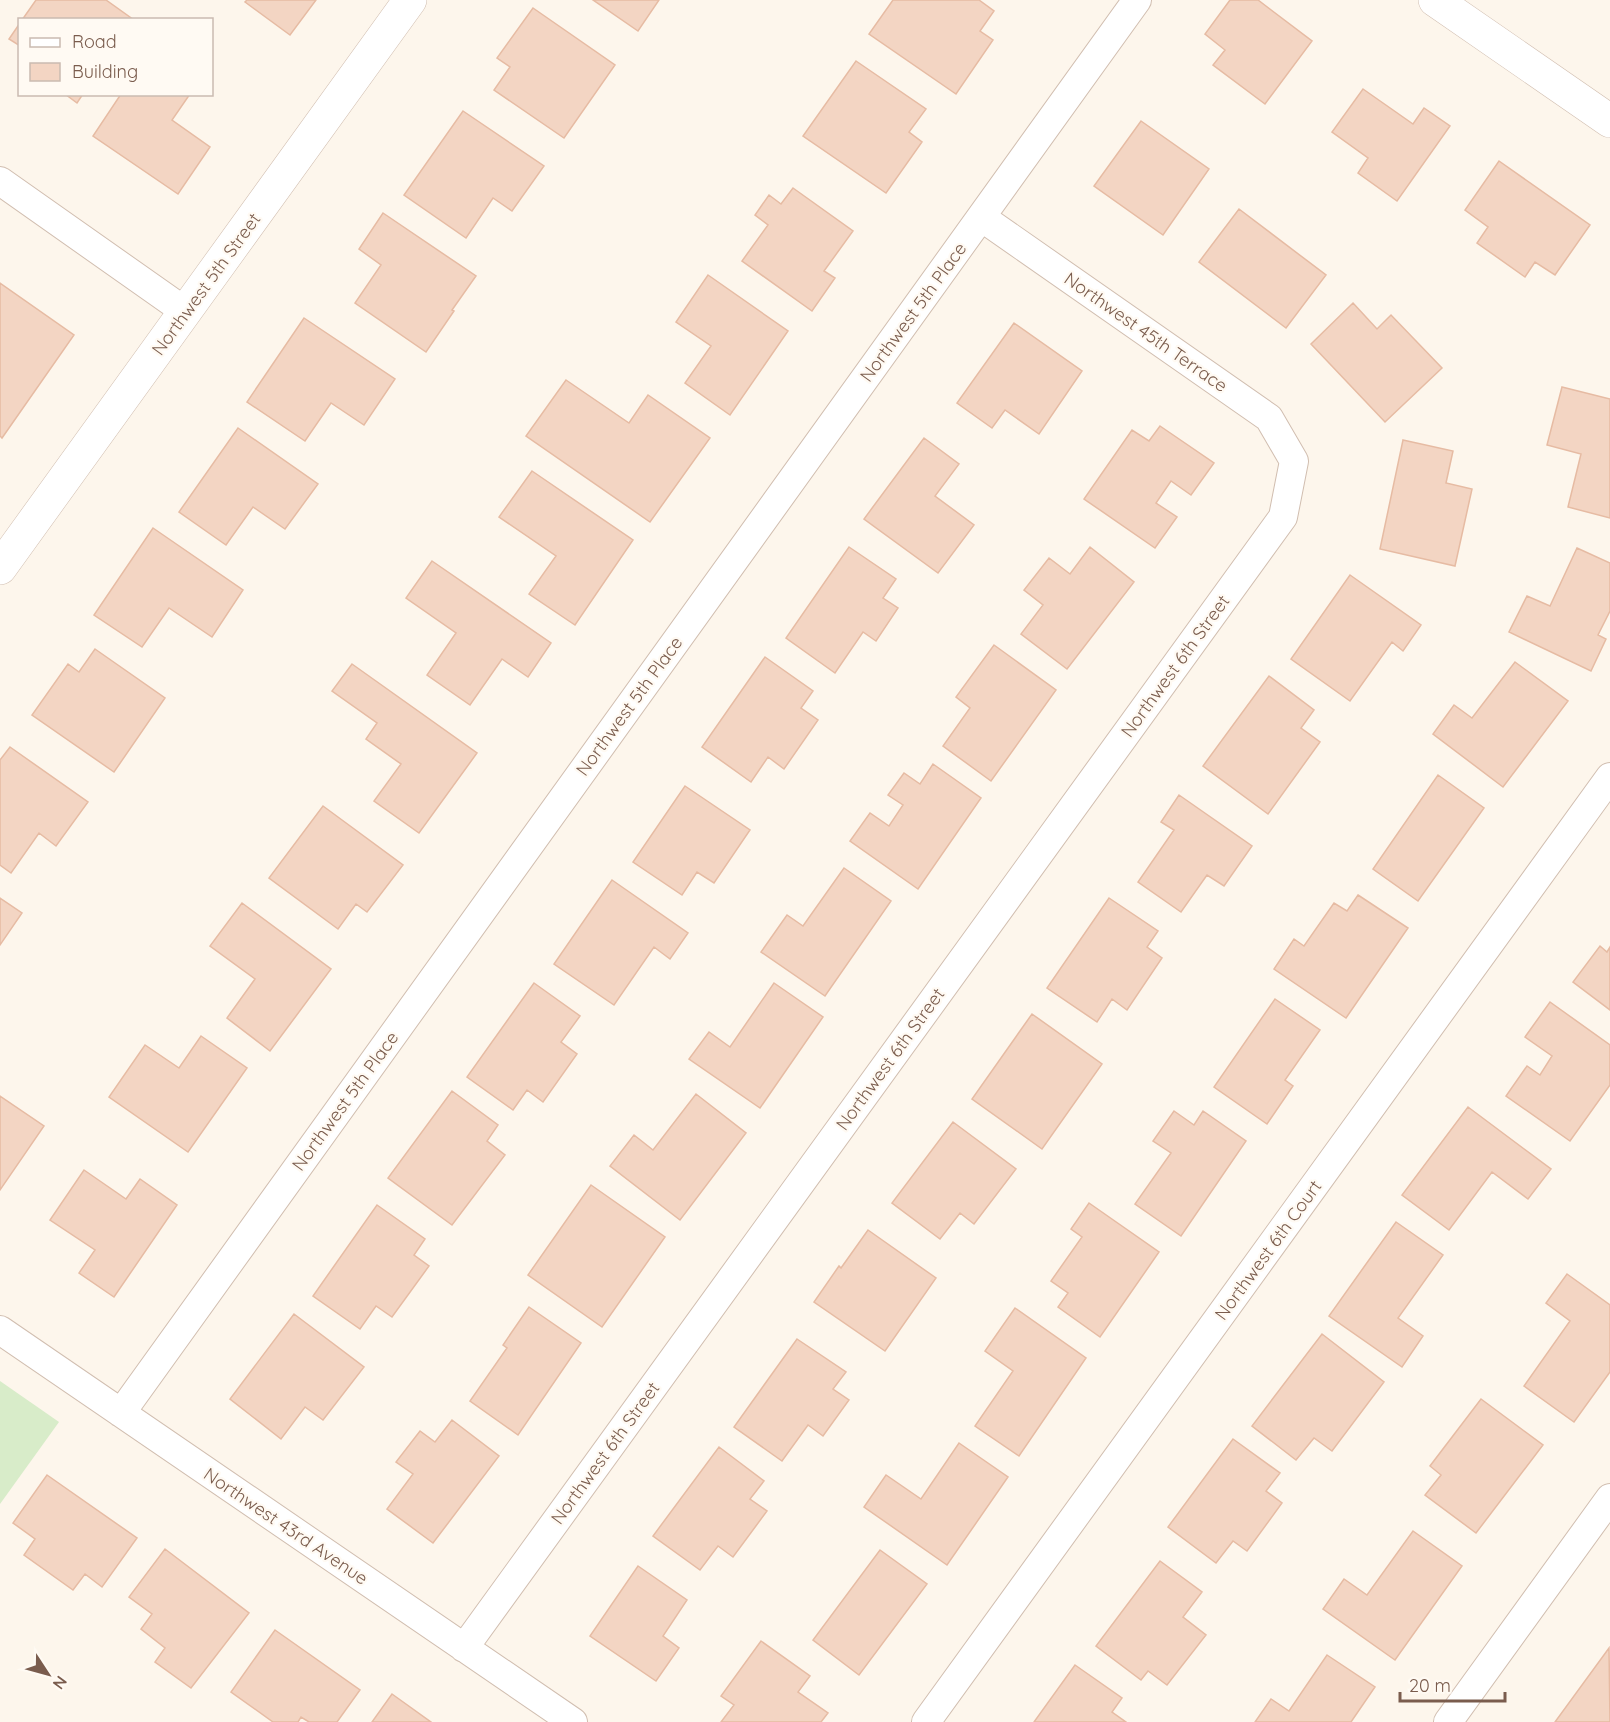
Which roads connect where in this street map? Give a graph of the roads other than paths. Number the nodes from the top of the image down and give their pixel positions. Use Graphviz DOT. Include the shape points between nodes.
graph roads {
  1 [pos="410,0"];
  2 [pos="1137,0"];
  3 [pos="1435,0"];
  4 [pos="1610,121"];
  5 [pos="0,181"];
  6 [pos="981,217"];
  7 [pos="186,312"];
  8 [pos="1294,461"];
  9 [pos="0,568"];
  10 [pos="1610,777"];
  11 [pos="0,1330"];
  12 [pos="121,1413"];
  13 [pos="1610,1498"];
  14 [pos="464,1648"];
  15 [pos="573,1722"];
  16 [pos="926,1722"];
  17 [pos="1448,1722"];
  1 -- 7 [label="street, Northwest 5th Street"];
  2 -- 6 [label="street, Northwest 5th Place"];
  3 -- 4 [label="street"];
  5 -- 7 [label="street"];
  6 -- 8 [label="street, Northwest 45th Terrace" via="1269,418"];
  6 -- 12 [label="street, Northwest 5th Place"];
  7 -- 9 [label="street, Northwest 5th Street"];
  8 -- 14 [label="street, Northwest 6th Street" via="1283,517"];
  10 -- 16 [label="street, Northwest 6th Court"];
  11 -- 12 [label="street, Northwest 43rd Avenue"];
  12 -- 14 [label="street, Northwest 43rd Avenue"];
  13 -- 17 [label="street"];
  14 -- 15 [label="street, Northwest 43rd Avenue"];
}
